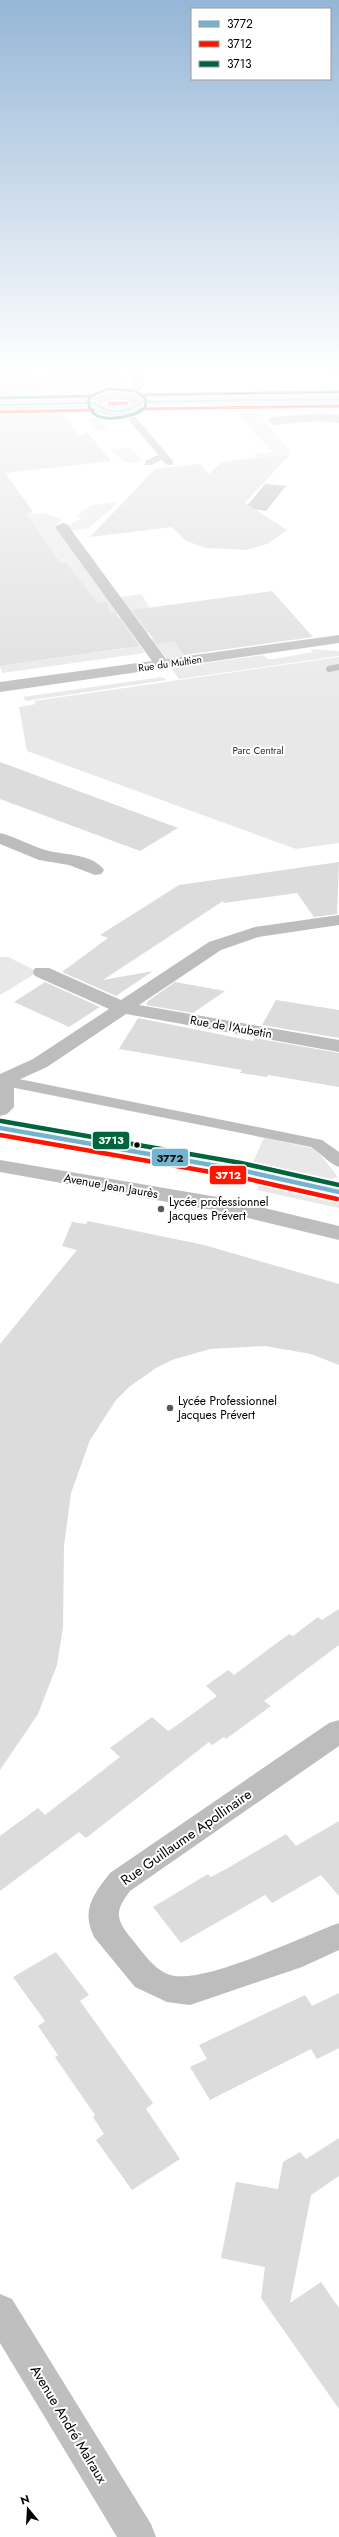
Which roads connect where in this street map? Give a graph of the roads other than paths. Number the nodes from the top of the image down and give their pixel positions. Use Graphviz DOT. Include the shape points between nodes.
graph roads {
  1 [pos="62,527"];
  2 [pos="339,639"];
  3 [pos="162,664"];
  4 [pos="0,687"];
  5 [pos="0,838"];
  6 [pos="95,870"];
  7 [pos="339,920"];
  8 [pos="42,972"];
  9 [pos="123,1008"];
  10 [pos="339,1046"];
  11 [pos="1,1082"];
  12 [pos="0,1110"];
  13 [pos="0,1128"];
  14 [pos="339,1162"];
  15 [pos="0,1166"];
  16 [pos="339,1192"];
  17 [pos="339,1233"];
  18 [pos="339,1731"];
  19 [pos="339,1936"];
  20 [pos="0,2311"];
  21 [pos="138,2537"];
  1 -- 3 [label="street"];
  2 -- 3 [label="street, Rue du Multien"];
  3 -- 4 [label="street, Rue du Multien"];
  5 -- 6 [label="street" via="46,856 73,860"];
  7 -- 9 [label="street" via="255,932 215,946"];
  8 -- 9 [label="street, Rue de l'Aubetin"];
  9 -- 10 [label="street, Rue de l'Aubetin"];
  9 -- 11 [label="street" via="40,1063"];
  11 -- 12 [label="street" via="4,1107"];
  11 -- 14 [label="lane" via="316,1143"];
  13 -- 16 [label="street" via="240,1170"];
  15 -- 17 [label="street, Avenue Jean Jaurès" via="223,1205"];
  18 -- 19 [label="street, Rue Guillaume Apollinaire" via="120,1882 104,1903 105,1928 146,1978 167,1988 190,1991 291,1958"];
  20 -- 21 [label="street, Avenue André Malraux"];
}
